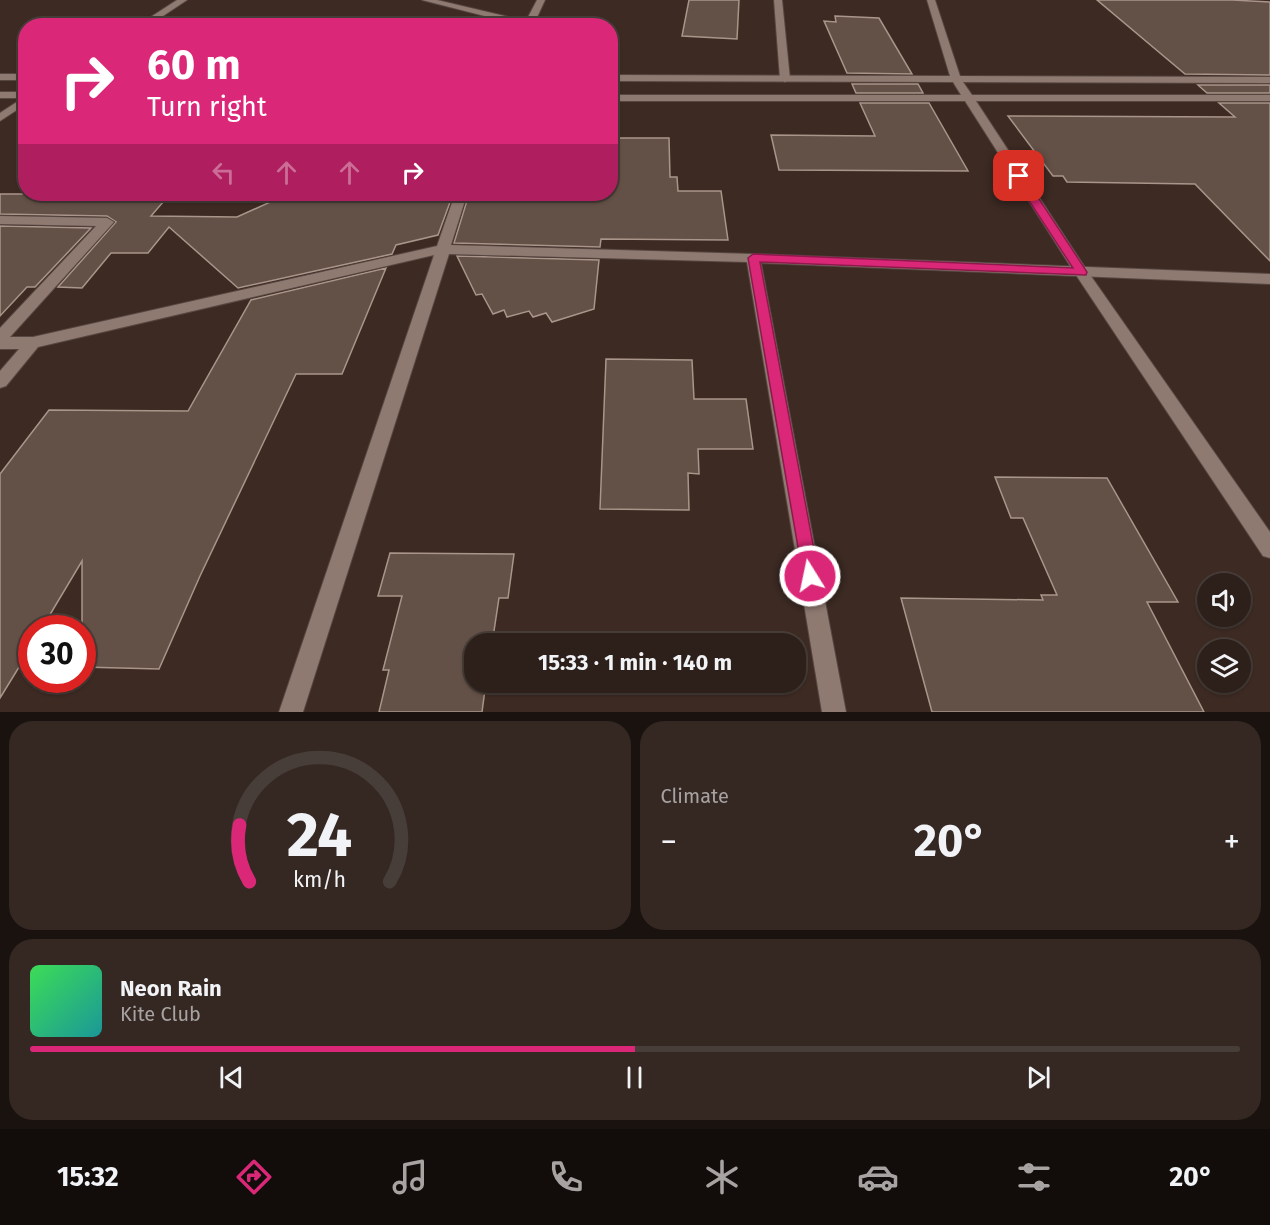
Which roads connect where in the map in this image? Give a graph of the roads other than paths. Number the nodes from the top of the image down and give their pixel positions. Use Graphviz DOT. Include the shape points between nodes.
graph roads {
  1 [pos="183,0"];
  2 [pos="426,0"];
  3 [pos="476,0"];
  4 [pos="541,0"];
  5 [pos="778,0"];
  6 [pos="931,0"];
  7 [pos="469,10"];
  8 [pos="154,18"];
  9 [pos="500,18"];
  10 [pos="532,18"];
  11 [pos="0,77"];
  12 [pos="18,77"];
  13 [pos="618,78"];
  14 [pos="785,79"];
  15 [pos="956,79"];
  16 [pos="1270,80"];
  17 [pos="0,95"];
  18 [pos="18,96"];
  19 [pos="618,98"];
  20 [pos="968,98"];
  21 [pos="1270,98"];
  22 [pos="18,103"];
  23 [pos="0,118"];
  24 [pos="458,201"];
  25 [pos="0,220"];
  26 [pos="441,249"];
  27 [pos="753,258"];
  28 [pos="1081,272"];
  29 [pos="1270,279"];
  30 [pos="0,338"];
  31 [pos="0,343"];
  32 [pos="33,343"];
  33 [pos="0,382"];
  34 [pos="1270,549"];
  35 [pos="291,712"];
  36 [pos="834,712"];
  1 -- 8 [label="street"];
  2 -- 7 [label="street"];
  3 -- 7 [label="street"];
  4 -- 10 [label="street"];
  5 -- 14 [label="street"];
  6 -- 15 [label="street"];
  7 -- 9 [label="street"];
  11 -- 12 [label="street"];
  13 -- 14 [label="street"];
  14 -- 15 [label="street"];
  15 -- 16 [label="street"];
  15 -- 20 [label="street"];
  17 -- 18 [label="street"];
  19 -- 20 [label="street"];
  20 -- 21 [label="street"];
  20 -- 28 [label="street"];
  22 -- 23 [label="street"];
  24 -- 26 [label="street"];
  25 -- 30 [label="street" via="108,222"];
  26 -- 27 [label="street"];
  26 -- 32 [label="street"];
  26 -- 35 [label="street"];
  27 -- 28 [label="street"];
  27 -- 36 [label="street"];
  28 -- 29 [label="street"];
  28 -- 34 [label="street"];
  31 -- 32 [label="street"];
  32 -- 33 [label="street"];
}
